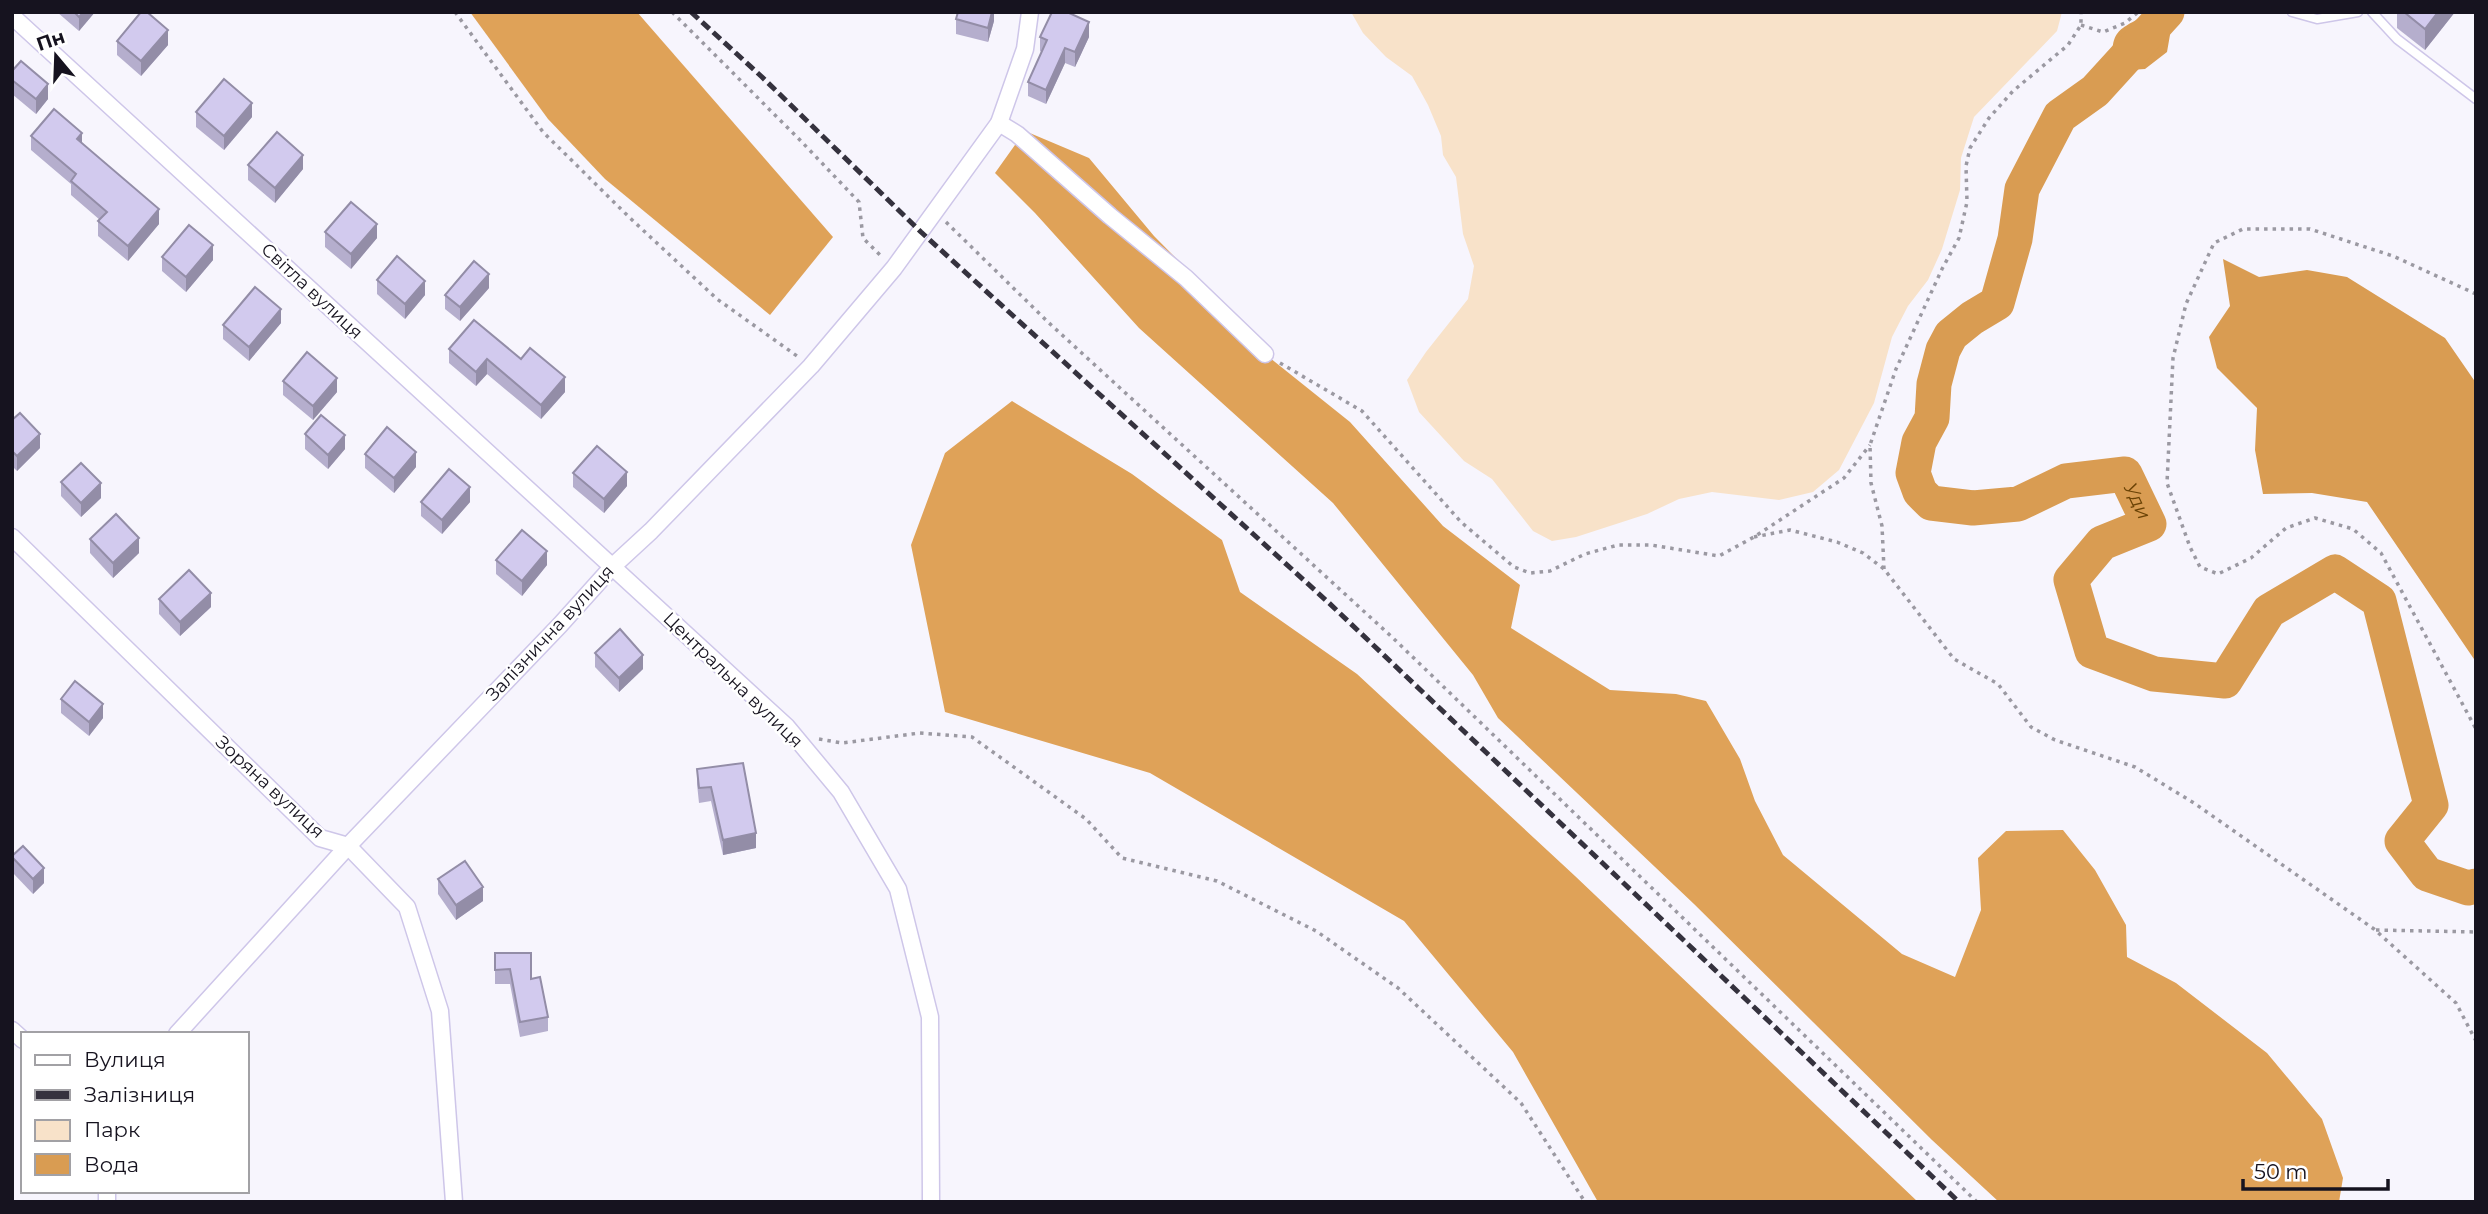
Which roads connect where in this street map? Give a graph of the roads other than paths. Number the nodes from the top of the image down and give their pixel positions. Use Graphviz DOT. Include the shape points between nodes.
graph roads {
  1 [pos="1030,12"];
  2 [pos="2292,12"];
  3 [pos="2358,12"];
  4 [pos="2372,12"];
  5 [pos="12,16"];
  6 [pos="2476,99"];
  7 [pos="999,122"];
  8 [pos="1265,354"];
  9 [pos="12,537"];
  10 [pos="612,566"];
  11 [pos="348,846"];
  12 [pos="179,1032"];
  13 [pos="454,1202"];
  14 [pos="931,1202"];
  1 -- 7 [label="street, Залізнична вулиця" via="1025,49"];
  2 -- 3 [label="lane" via="2317,19"];
  4 -- 6 [label="lane" via="2396,39"];
  5 -- 10 [label="street, Світла вулиця"];
  7 -- 8 [label="street" via="1186,278"];
  7 -- 10 [label="street, Залізнична вулиця" via="894,268 811,366"];
  9 -- 11 [label="street, Зоряна вулиця" via="320,838"];
  10 -- 11 [label="street, Залізнична вулиця"];
  10 -- 14 [label="street, Центральна вулиця" via="787,727 841,792 898,889 930,1017"];
  11 -- 12 [label="street, Залізнична вулиця"];
  11 -- 13 [label="street, Зоряна вулиця" via="407,907 440,1011"];
}
